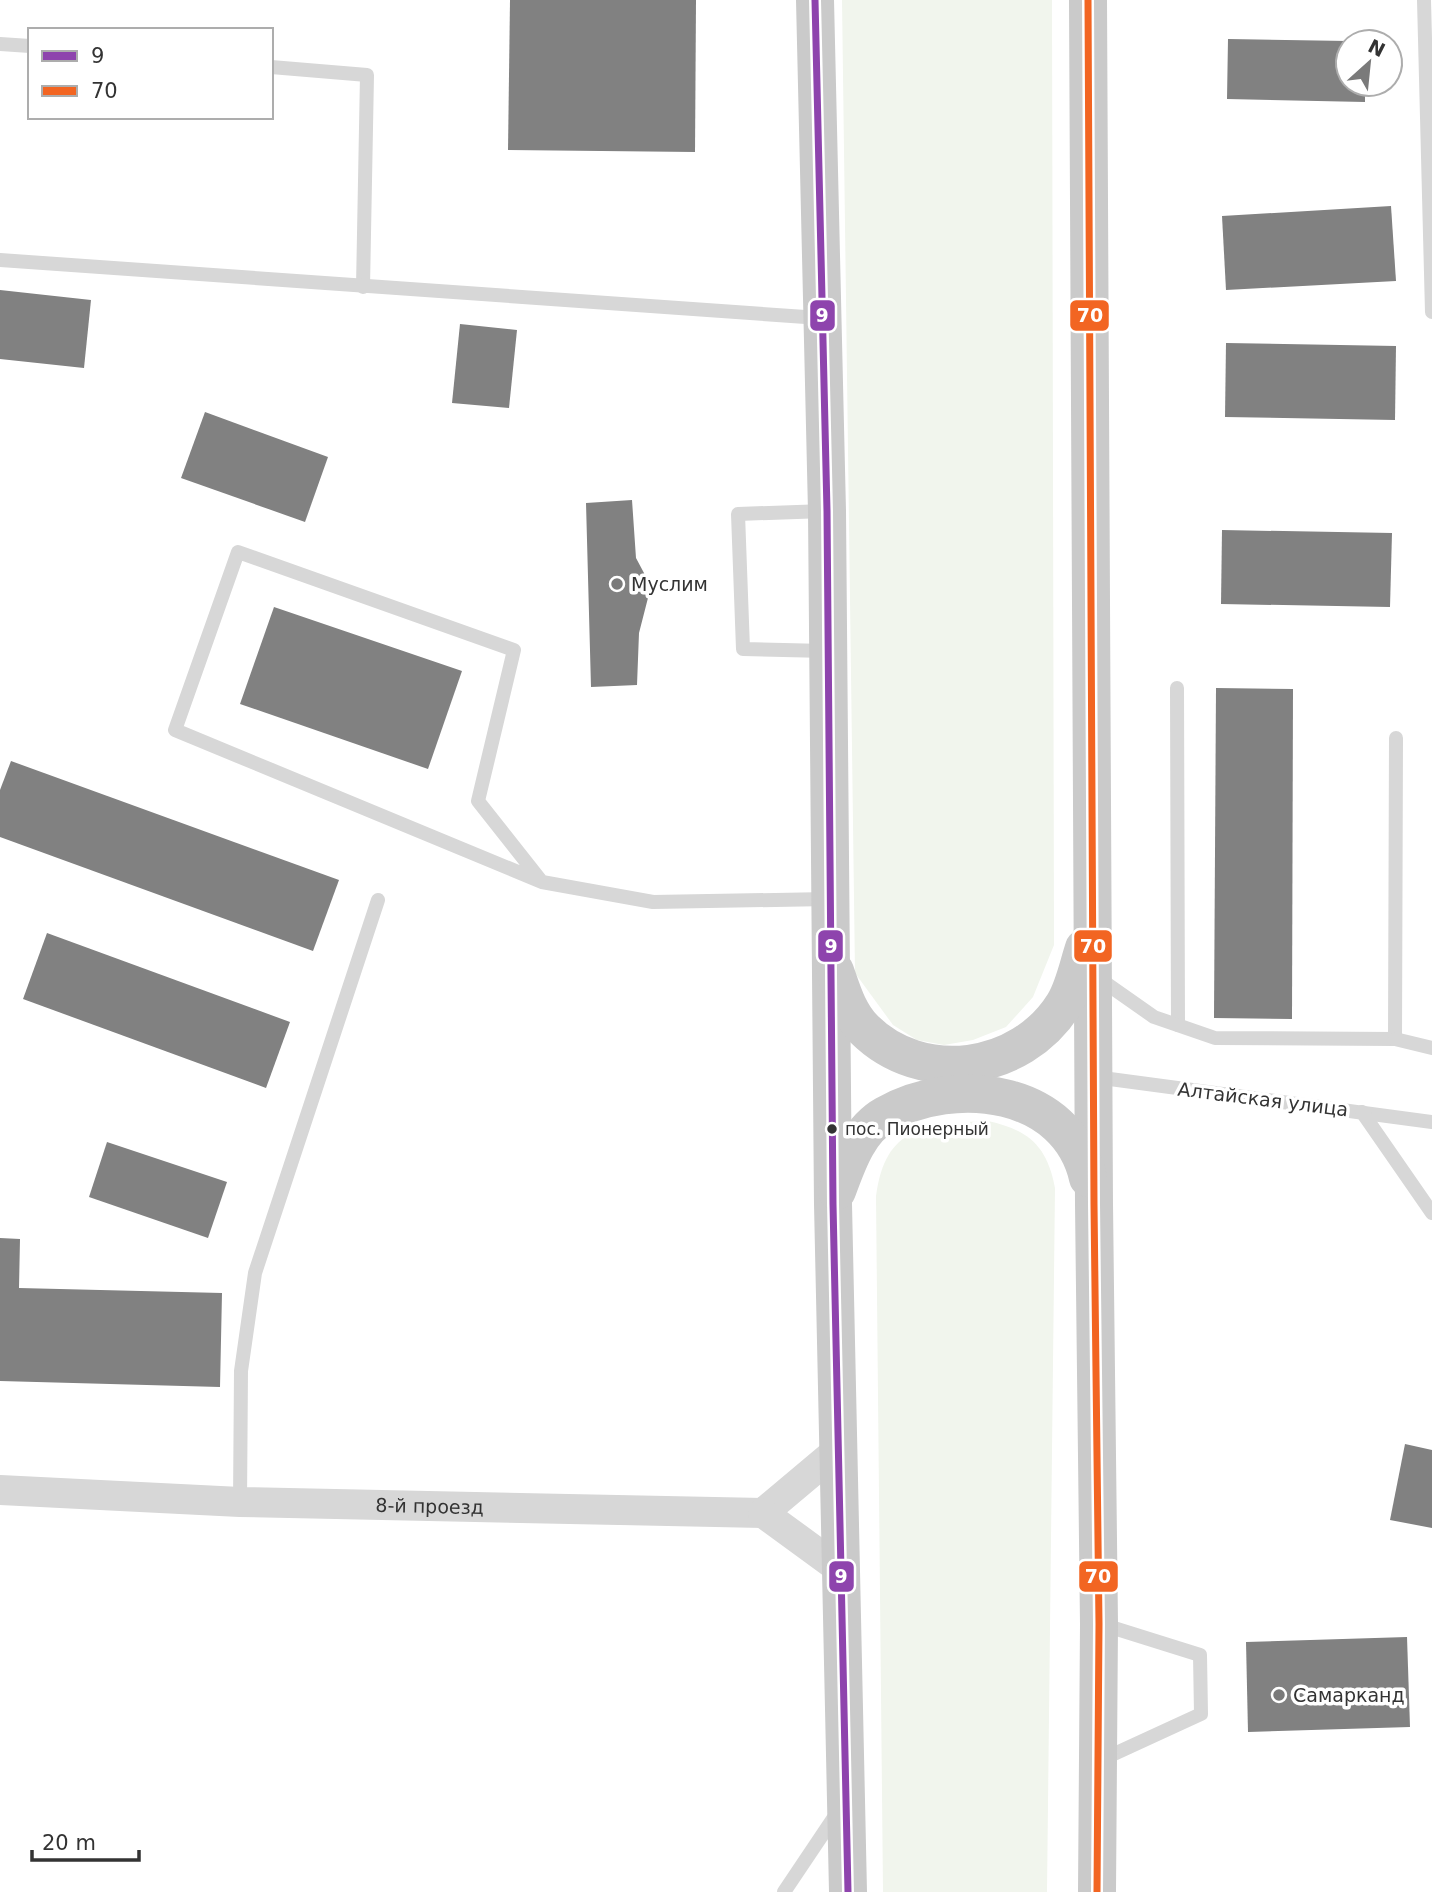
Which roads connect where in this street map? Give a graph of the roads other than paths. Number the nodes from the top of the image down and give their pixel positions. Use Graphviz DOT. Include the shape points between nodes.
graph roads {
  1 [pos="816,0"];
  2 [pos="1088,0"];
  3 [pos="1424,0"];
  4 [pos="0,44"];
  5 [pos="28,46"];
  6 [pos="273,67"];
  7 [pos="0,260"];
  8 [pos="363,286"];
  9 [pos="1432,312"];
  10 [pos="821,318"];
  11 [pos="827,511"];
  12 [pos="828,651"];
  13 [pos="1177,688"];
  14 [pos="1396,738"];
  15 [pos="542,882"];
  16 [pos="829,899"];
  17 [pos="378,900"];
  18 [pos="1095,915"];
  19 [pos="830,956"];
  20 [pos="1094,975"];
  21 [pos="1178,1025"];
  22 [pos="1395,1039"];
  23 [pos="1432,1048"];
  24 [pos="1093,1077"];
  25 [pos="1362,1112"];
  26 [pos="1432,1122"];
  27 [pos="832,1204"];
  28 [pos="1094,1204"];
  29 [pos="1432,1213"];
  30 [pos="838,1450"];
  31 [pos="0,1490"];
  32 [pos="240,1502"];
  33 [pos="763,1513"];
  34 [pos="841,1570"];
  35 [pos="1099,1624"];
  36 [pos="1098,1762"];
  37 [pos="846,1801"];
  38 [pos="785,1892"];
  39 [pos="848,1892"];
  40 [pos="1097,1892"];
  1 -- 10 [label="main road"];
  2 -- 18 [label="main road"];
  3 -- 9 [label="lane"];
  4 -- 5 [label="lane"];
  6 -- 8 [label="lane" via="367,75"];
  7 -- 8 [label="lane"];
  8 -- 10 [label="lane"];
  10 -- 11 [label="main road"];
  11 -- 12 [label="main road"];
  11 -- 12 [label="lane" via="738,514 743,649"];
  12 -- 16 [label="main road"];
  13 -- 21 [label="lane"];
  14 -- 22 [label="lane"];
  15 -- 15 [label="lane" via="478,801 514,650 238,552 175,730"];
  15 -- 16 [label="lane" via="653,902"];
  16 -- 19 [label="main road"];
  17 -- 32 [label="lane" via="255,1273 241,1370"];
  18 -- 19 [label="main road" via="1065,1003 1046,1028 1011,1052 963,1066 898,1054 863,1028 846,1004"];
  18 -- 20 [label="main road"];
  19 -- 27 [label="main road"];
  20 -- 21 [label="lane" via="1154,1017"];
  20 -- 24 [label="main road"];
  21 -- 22 [label="lane" via="1215,1038"];
  22 -- 23 [label="lane"];
  24 -- 25 [label="lane, Алтайская улица"];
  24 -- 28 [label="main road"];
  25 -- 26 [label="lane, Алтайская улица"];
  25 -- 29 [label="lane"];
  27 -- 28 [label="main road" via="857,1145 883,1115 914,1103 975,1094 1016,1100 1063,1129 1083,1158"];
  27 -- 30 [label="main road"];
  28 -- 35 [label="main road"];
  30 -- 33 [label="street"];
  30 -- 34 [label="main road"];
  31 -- 32 [label="street, 8-й проезд"];
  32 -- 33 [label="street, 8-й проезд"];
  33 -- 34 [label="street"];
  34 -- 37 [label="main road"];
  35 -- 36 [label="main road"];
  35 -- 36 [label="lane" via="1200,1655 1201,1714"];
  36 -- 40 [label="main road"];
  37 -- 38 [label="lane"];
  37 -- 39 [label="main road"];
}
